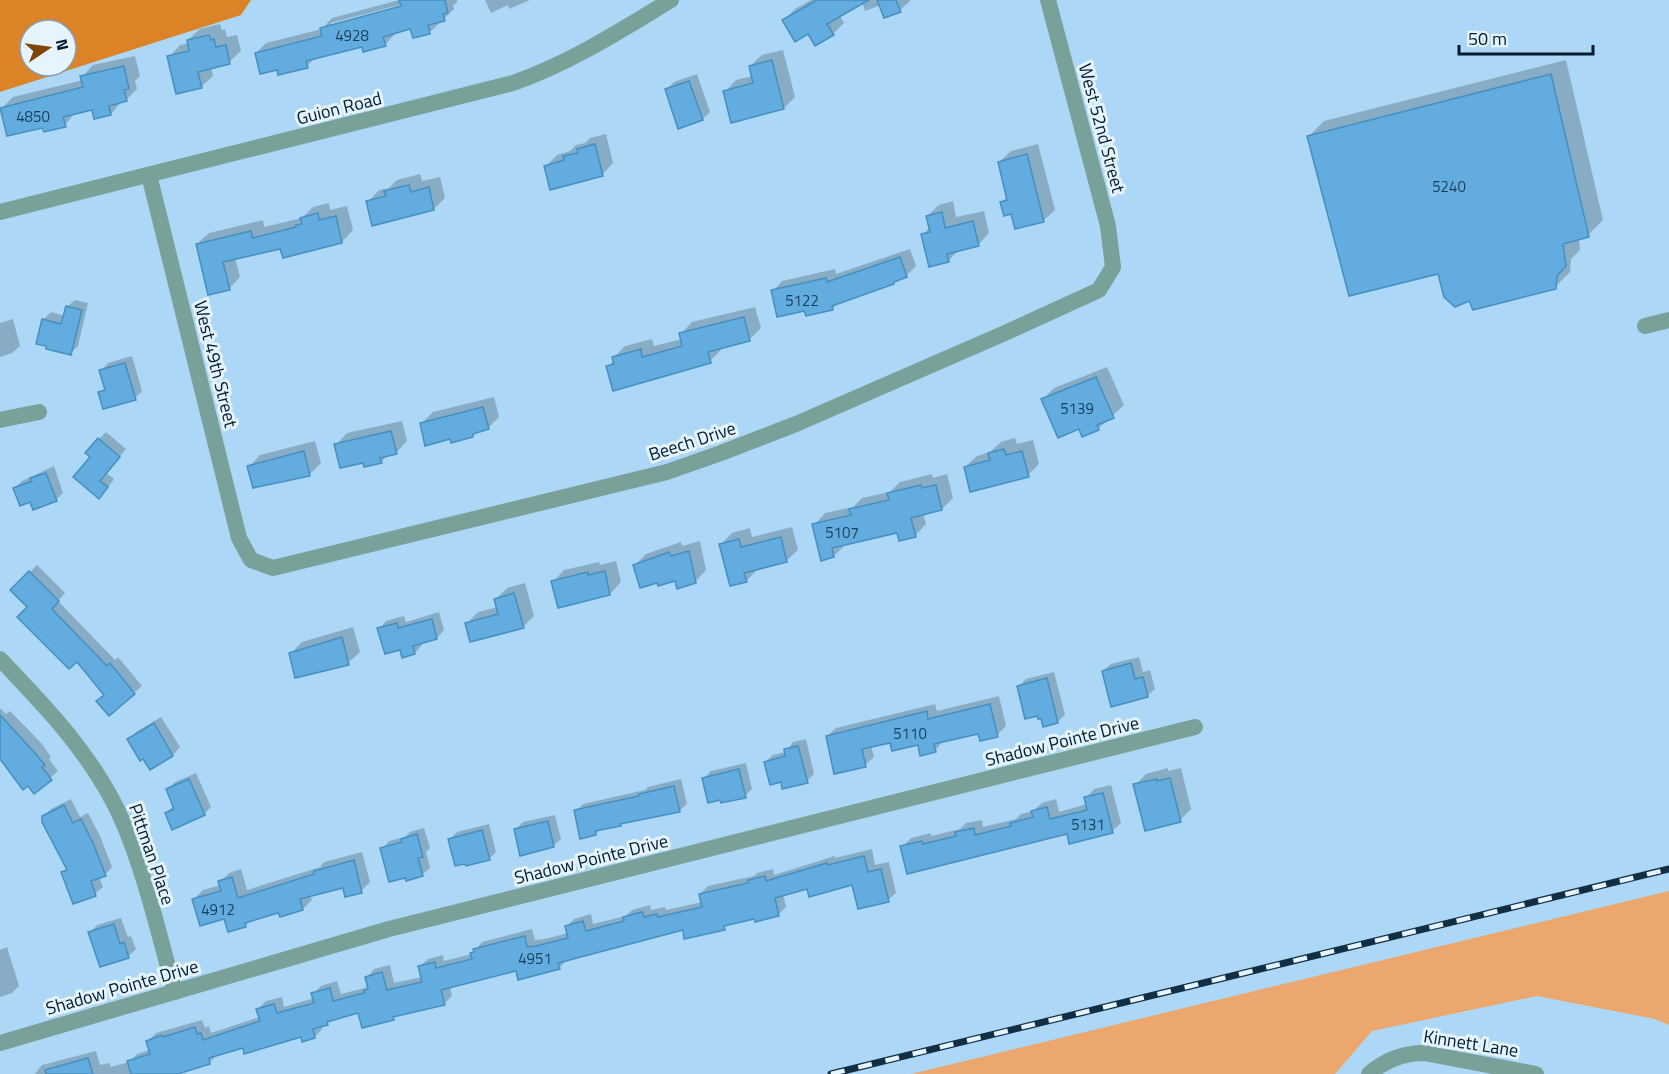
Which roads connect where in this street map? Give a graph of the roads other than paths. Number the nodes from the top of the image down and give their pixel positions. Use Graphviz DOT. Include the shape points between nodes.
graph roads {
  1 [pos="671,0"];
  2 [pos="1048,0"];
  3 [pos="149,176"];
  4 [pos="0,212"];
  5 [pos="1113,267"];
  6 [pos="1669,320"];
  7 [pos="1645,326"];
  8 [pos="39,412"];
  9 [pos="0,420"];
  10 [pos="251,560"];
  11 [pos="0,659"];
  12 [pos="1195,727"];
  13 [pos="175,992"];
  14 [pos="0,1043"];
  15 [pos="1369,1074"];
  16 [pos="1536,1074"];
  1 -- 3 [label="street, Guion Road" via="584,53 513,83"];
  2 -- 5 [label="street, West 52nd Street" via="1108,226"];
  3 -- 4 [label="street, Guion Road"];
  3 -- 10 [label="street, West 49th Street" via="239,538"];
  5 -- 10 [label="street, Beech Drive" via="1099,290 796,424 695,463 273,568"];
  6 -- 7 [label="street"];
  8 -- 9 [label="street"];
  11 -- 13 [label="street, Pittman Place" via="61,724 115,806 132,843"];
  12 -- 13 [label="street, Shadow Pointe Drive" via="382,931"];
  13 -- 14 [label="street, Shadow Pointe Drive"];
  15 -- 16 [label="street, Kinnett Lane" via="1393,1059 1424,1053"];
}
